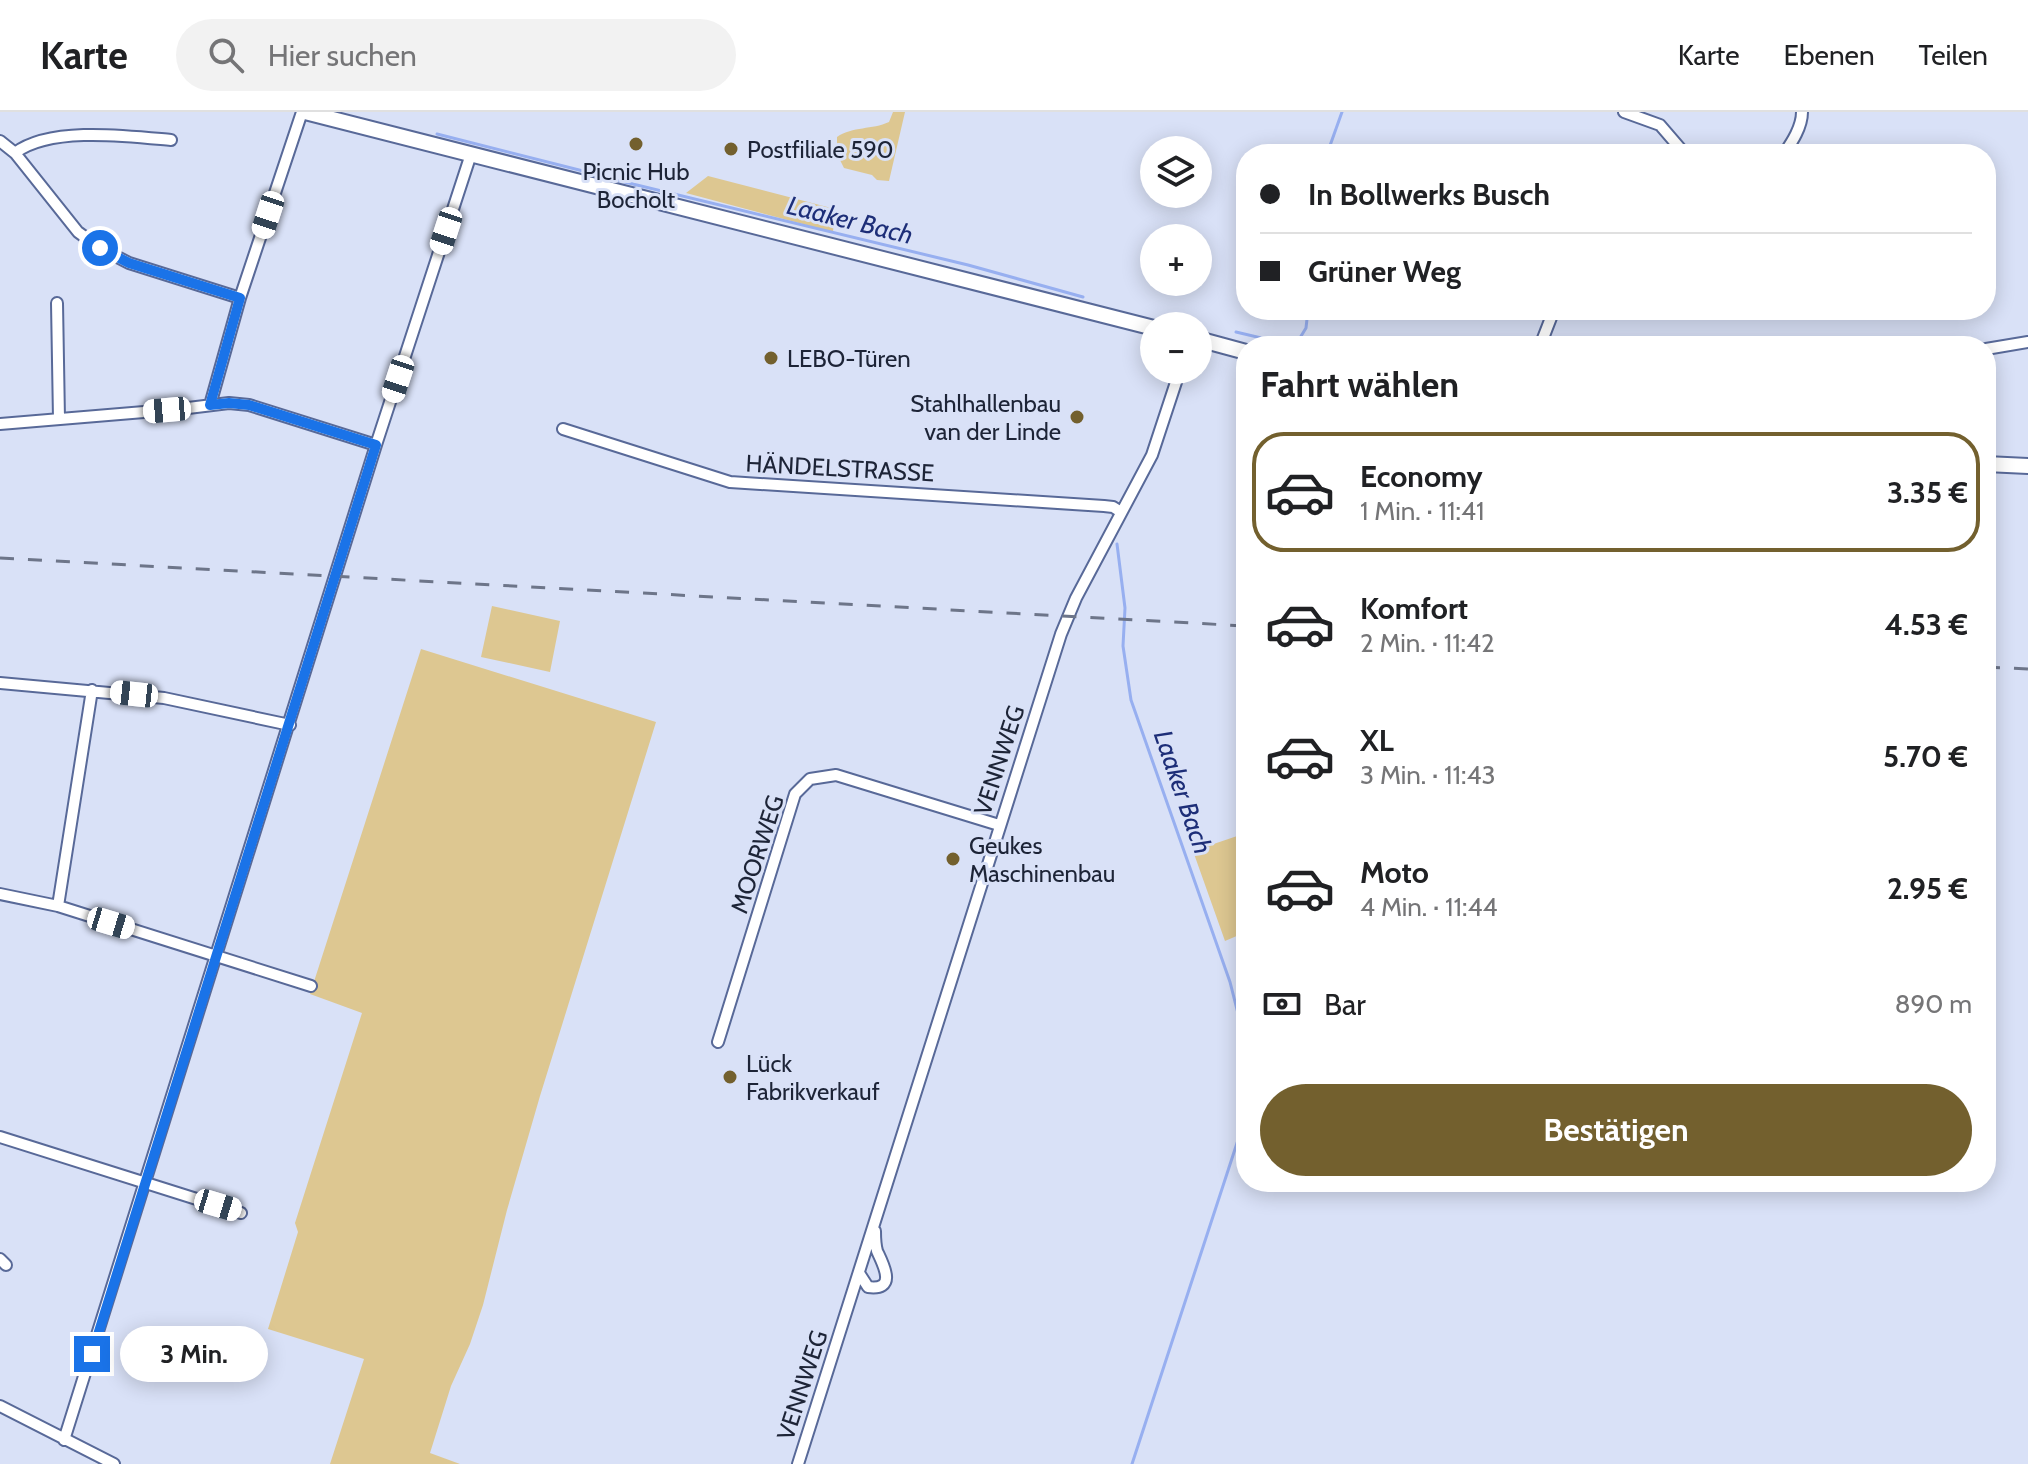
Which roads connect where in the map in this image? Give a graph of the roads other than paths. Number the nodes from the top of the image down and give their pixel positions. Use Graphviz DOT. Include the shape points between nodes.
graph roads {
  1 [pos="303,112"];
  2 [pos="1624,112"];
  3 [pos="1802,112"];
  4 [pos="171,140"];
  5 [pos="0,141"];
  6 [pos="1676,144"];
  7 [pos="1791,144"];
  8 [pos="15,153"];
  9 [pos="471,154"];
  10 [pos="240,298"];
  11 [pos="57,303"];
  12 [pos="1140,324"];
  13 [pos="2028,342"];
  14 [pos="1212,343"];
  15 [pos="1996,347"];
  16 [pos="1236,349"];
  17 [pos="1175,384"];
  18 [pos="210,405"];
  19 [pos="59,419"];
  20 [pos="0,424"];
  21 [pos="563,429"];
  22 [pos="376,445"];
  23 [pos="1996,464"];
  24 [pos="2028,466"];
  25 [pos="1121,512"];
  26 [pos="0,683"];
  27 [pos="92,690"];
  28 [pos="290,725"];
  29 [pos="999,825"];
  30 [pos="0,894"];
  31 [pos="58,906"];
  32 [pos="217,956"];
  33 [pos="311,986"];
  34 [pos="718,1042"];
  35 [pos="0,1137"];
  36 [pos="147,1183"];
  37 [pos="241,1213"];
  38 [pos="875,1221"];
  39 [pos="859,1273"];
  40 [pos="0,1406"];
  41 [pos="64,1440"];
  42 [pos="93,1459"];
  43 [pos="114,1464"];
  44 [pos="798,1464"];
  1 -- 9 [label="main road"];
  1 -- 10 [label="street"];
  2 -- 6 [label="street" via="1660,125"];
  3 -- 7 [label="street"];
  4 -- 8 [label="street" via="54,138 27,143"];
  5 -- 8 [label="street"];
  8 -- 10 [label="street" via="78,232 100,248 129,263"];
  9 -- 12 [label="main road"];
  9 -- 22 [label="street"];
  10 -- 18 [label="street"];
  11 -- 19 [label="street"];
  13 -- 15 [label="street"];
  14 -- 16 [label="main road"];
  17 -- 25 [label="street, VENNWEG" via="1152,455"];
  18 -- 19 [label="street"];
  18 -- 22 [label="street" via="249,405"];
  19 -- 20 [label="street"];
  21 -- 25 [label="street, HÄNDELSTRASSE" via="730,482 1104,506"];
  22 -- 28 [label="street"];
  23 -- 24 [label="main road"];
  25 -- 29 [label="street, VENNWEG" via="1068,616"];
  26 -- 27 [label="street"];
  27 -- 28 [label="street" via="164,698"];
  27 -- 31 [label="street"];
  28 -- 32 [label="street"];
  29 -- 34 [label="street, MOORWEG" via="836,775 810,779 795,794"];
  29 -- 38 [label="street, VENNWEG"];
  30 -- 31 [label="street"];
  31 -- 32 [label="street"];
  32 -- 33 [label="street"];
  32 -- 36 [label="street"];
  35 -- 36 [label="street"];
  36 -- 37 [label="street"];
  36 -- 41 [label="street"];
  38 -- 39 [label="street, VENNWEG"];
  38 -- 39 [label="street, VENNWEG" via="875,1243 887,1274 875,1288 868,1287"];
  39 -- 44 [label="street, VENNWEG"];
  40 -- 41 [label="street"];
  41 -- 42 [label="street"];
  42 -- 43 [label="street"];
}
